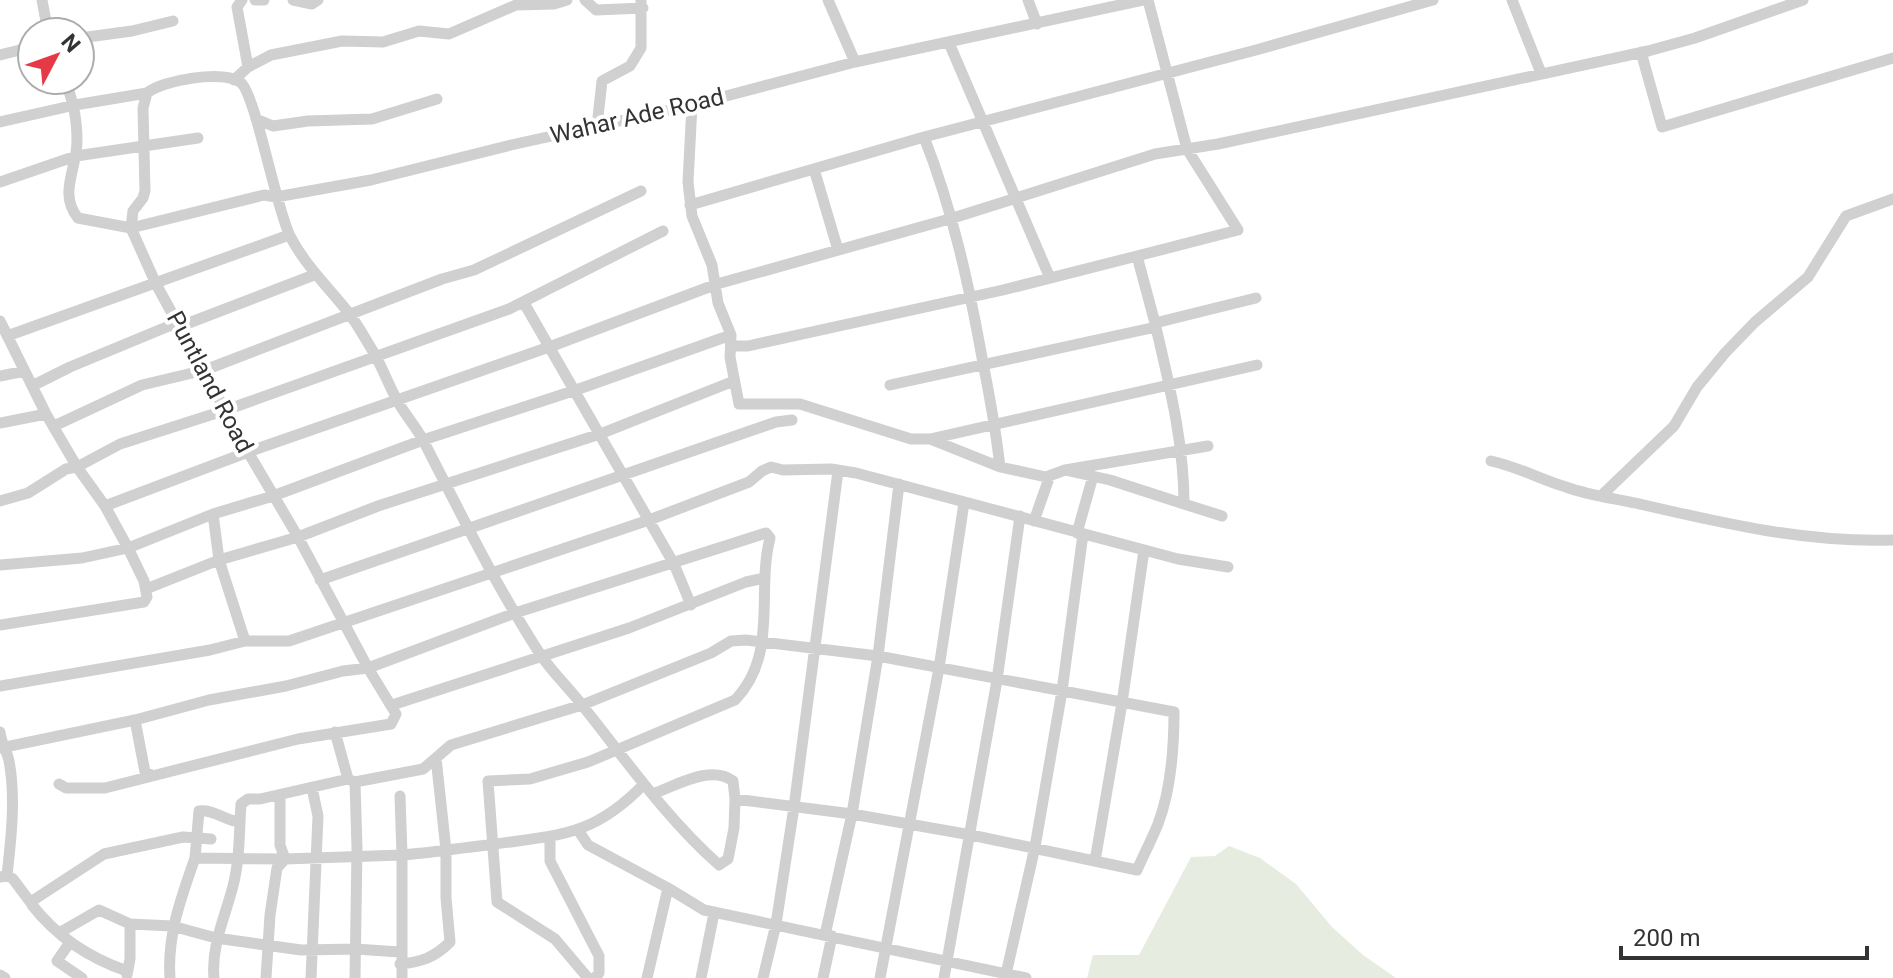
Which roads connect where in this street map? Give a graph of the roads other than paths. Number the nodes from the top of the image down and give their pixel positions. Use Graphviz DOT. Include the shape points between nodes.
graph roads {
  1 [pos="242,0"];
  2 [pos="255,0"];
  3 [pos="264,0"];
  4 [pos="293,0"];
  5 [pos="318,0"];
  6 [pos="567,0"];
  7 [pos="585,0"];
  8 [pos="828,0"];
  9 [pos="1028,0"];
  10 [pos="1146,0"];
  11 [pos="1433,0"];
  12 [pos="1512,0"];
  13 [pos="1803,0"];
  14 [pos="642,4"];
  15 [pos="173,21"];
  16 [pos="1037,24"];
  17 [pos="96,36"];
  18 [pos="949,43"];
  19 [pos="1641,52"];
  20 [pos="1893,58"];
  21 [pos="855,62"];
  22 [pos="248,67"];
  23 [pos="1541,73"];
  24 [pos="1166,74"];
  25 [pos="234,80"];
  26 [pos="147,93"];
  27 [pos="71,96"];
  28 [pos="437,99"];
  29 [pos="75,105"];
  30 [pos="692,105"];
  31 [pos="256,119"];
  32 [pos="0,122"];
  33 [pos="983,122"];
  34 [pos="597,126"];
  35 [pos="924,137"];
  36 [pos="198,138"];
  37 [pos="144,145"];
  38 [pos="1187,149"];
  39 [pos="76,156"];
  40 [pos="814,169"];
  41 [pos="0,182"];
  42 [pos="641,191"];
  43 [pos="276,197"];
  44 [pos="1015,198"];
  45 [pos="1893,199"];
  46 [pos="690,205"];
  47 [pos="953,218"];
  48 [pos="131,228"];
  49 [pos="663,231"];
  50 [pos="289,235"];
  51 [pos="838,250"];
  52 [pos="1137,256"];
  53 [pos="314,275"];
  54 [pos="1050,278"];
  55 [pos="156,284"];
  56 [pos="717,284"];
  57 [pos="972,297"];
  58 [pos="1256,298"];
  59 [pos="524,303"];
  60 [pos="349,314"];
  61 [pos="0,321"];
  62 [pos="1156,325"];
  63 [pos="181,326"];
  64 [pos="7,336"];
  65 [pos="731,341"];
  66 [pos="552,346"];
  67 [pos="376,356"];
  68 [pos="984,364"];
  69 [pos="1257,365"];
  70 [pos="205,370"];
  71 [pos="25,371"];
  72 [pos="0,376"];
  73 [pos="734,381"];
  74 [pos="34,385"];
  75 [pos="890,385"];
  76 [pos="1170,387"];
  77 [pos="576,390"];
  78 [pos="398,402"];
  79 [pos="226,410"];
  80 [pos="46,414"];
  81 [pos="792,420"];
  82 [pos="0,423"];
  83 [pos="996,425"];
  84 [pos="54,426"];
  85 [pos="600,434"];
  86 [pos="930,439"];
  87 [pos="423,440"];
  88 [pos="1208,446"];
  89 [pos="1182,451"];
  90 [pos="248,452"];
  91 [pos="1491,461"];
  92 [pos="77,467"];
  93 [pos="1000,467"];
  94 [pos="1065,470"];
  95 [pos="838,471"];
  96 [pos="623,473"];
  97 [pos="1093,476"];
  98 [pos="1046,477"];
  99 [pos="443,484"];
  100 [pos="899,484"];
  101 [pos="1602,495"];
  102 [pos="273,496"];
  103 [pos="0,501"];
  104 [pos="964,503"];
  105 [pos="1184,504"];
  106 [pos="105,506"];
  107 [pos="213,514"];
  108 [pos="1020,516"];
  109 [pos="1222,516"];
  110 [pos="649,520"];
  111 [pos="1034,521"];
  112 [pos="468,527"];
  113 [pos="1080,533"];
  114 [pos="298,537"];
  115 [pos="1893,540"];
  116 [pos="128,548"];
  117 [pos="1144,550"];
  118 [pos="219,560"];
  119 [pos="674,564"];
  120 [pos="0,565"];
  121 [pos="1228,567"];
  122 [pos="492,572"];
  123 [pos="765,578"];
  124 [pos="320,580"];
  125 [pos="146,589"];
  126 [pos="691,605"];
  127 [pos="515,613"];
  128 [pos="342,622"];
  129 [pos="0,625"];
  130 [pos="245,641"];
  131 [pos="764,641"];
  132 [pos="816,649"];
  133 [pos="878,656"];
  134 [pos="542,657"];
  135 [pos="368,668"];
  136 [pos="939,668"];
  137 [pos="997,680"];
  138 [pos="0,686"];
  139 [pos="1062,691"];
  140 [pos="1122,703"];
  141 [pos="392,705"];
  142 [pos="582,705"];
  143 [pos="135,720"];
  144 [pos="0,732"];
  145 [pos="335,732"];
  146 [pos="1,748"];
  147 [pos="616,750"];
  148 [pos="436,758"];
  149 [pos="150,774"];
  150 [pos="351,781"];
  151 [pos="59,784"];
  152 [pos="644,784"];
  153 [pos="312,788"];
  154 [pos="652,794"];
  155 [pos="280,795"];
  156 [pos="400,796"];
  157 [pos="735,799"];
  158 [pos="794,807"];
  159 [pos="852,814"];
  160 [pos="240,822"];
  161 [pos="908,826"];
  162 [pos="578,830"];
  163 [pos="971,835"];
  164 [pos="550,837"];
  165 [pos="197,838"];
  166 [pos="211,839"];
  167 [pos="492,844"];
  168 [pos="1035,847"];
  169 [pos="446,850"];
  170 [pos="402,855"];
  171 [pos="317,856"];
  172 [pos="356,857"];
  173 [pos="195,858"];
  174 [pos="238,858"];
  175 [pos="285,859"];
  176 [pos="1095,861"];
  177 [pos="4,876"];
  178 [pos="668,888"];
  179 [pos="31,903"];
  180 [pos="714,913"];
  181 [pos="130,924"];
  182 [pos="776,924"];
  183 [pos="172,926"];
  184 [pos="59,933"];
  185 [pos="828,935"];
  186 [pos="216,938"];
  187 [pos="70,942"];
  188 [pos="267,945"];
  189 [pos="884,947"];
  190 [pos="355,949"];
  191 [pos="310,950"];
  192 [pos="400,958"];
  193 [pos="947,961"];
  194 [pos="127,974"];
  195 [pos="1016,976"];
  196 [pos="82,978"];
  197 [pos="170,978"];
  198 [pos="214,978"];
  199 [pos="266,978"];
  200 [pos="311,978"];
  201 [pos="355,978"];
  202 [pos="402,978"];
  203 [pos="588,978"];
  204 [pos="595,978"];
  205 [pos="647,978"];
  206 [pos="701,978"];
  207 [pos="763,978"];
  208 [pos="823,978"];
  209 [pos="880,978"];
  210 [pos="944,978"];
  1 -- 22 [label="street" via="237,7"];
  2 -- 3 [label="street"];
  4 -- 5 [label="street"];
  6 -- 22 [label="street" via="516,5 449,34 419,31 383,42 342,41 271,55"];
  7 -- 14 [label="street" via="596,10"];
  8 -- 21 [label="street"];
  9 -- 16 [label="street"];
  10 -- 16 [label="street, Wahar Ade Road"];
  10 -- 24 [label="street"];
  11 -- 24 [label="street"];
  12 -- 23 [label="street"];
  13 -- 19 [label="street"];
  14 -- 34 [label="street" via="641,48 630,66 602,81"];
  15 -- 17 [label="street"];
  16 -- 18 [label="street, Wahar Ade Road"];
  18 -- 21 [label="street, Wahar Ade Road"];
  18 -- 33 [label="street"];
  19 -- 20 [label="street" via="1662,127"];
  19 -- 23 [label="street"];
  21 -- 30 [label="street, Wahar Ade Road"];
  22 -- 25 [label="street"];
  23 -- 38 [label="street"];
  24 -- 33 [label="street"];
  24 -- 38 [label="street"];
  25 -- 26 [label="street" via="207,77"];
  25 -- 31 [label="street" via="247,90"];
  26 -- 29 [label="street"];
  26 -- 37 [label="street"];
  27 -- 29 [label="street"];
  28 -- 31 [label="street" via="372,119 273,126"];
  29 -- 32 [label="street"];
  29 -- 39 [label="street"];
  30 -- 34 [label="street, Wahar Ade Road"];
  30 -- 46 [label="street"];
  31 -- 43 [label="street"];
  33 -- 35 [label="street"];
  33 -- 44 [label="street"];
  34 -- 43 [label="street, Wahar Ade Road"];
  35 -- 40 [label="street"];
  35 -- 47 [label="street"];
  36 -- 37 [label="street"];
  37 -- 39 [label="street"];
  37 -- 48 [label="street" via="145,191 133,211"];
  38 -- 44 [label="street"];
  38 -- 52 [label="street" via="1238,230"];
  39 -- 41 [label="street"];
  39 -- 48 [label="street" via="68,190 71,210 78,218"];
  40 -- 46 [label="street"];
  40 -- 51 [label="street"];
  42 -- 60 [label="street" via="474,270"];
  43 -- 48 [label="street, Wahar Ade Road" via="264,195"];
  43 -- 50 [label="street"];
  44 -- 47 [label="street"];
  44 -- 54 [label="street"];
  45 -- 101 [label="street" via="1846,216 1808,277 1725,353 1674,426"];
  46 -- 56 [label="street"];
  47 -- 51 [label="street"];
  47 -- 57 [label="street"];
  48 -- 55 [label="street, Puntland Road"];
  49 -- 59 [label="street"];
  50 -- 53 [label="street"];
  50 -- 55 [label="street"];
  51 -- 56 [label="street"];
  52 -- 54 [label="street"];
  52 -- 62 [label="street"];
  53 -- 60 [label="street"];
  53 -- 63 [label="street"];
  54 -- 57 [label="street"];
  55 -- 63 [label="street, Puntland Road"];
  55 -- 64 [label="street"];
  56 -- 65 [label="street"];
  56 -- 66 [label="street"];
  57 -- 65 [label="street" via="748,346"];
  57 -- 68 [label="street"];
  58 -- 62 [label="street"];
  59 -- 66 [label="street"];
  59 -- 67 [label="street"];
  60 -- 67 [label="street"];
  60 -- 70 [label="street"];
  61 -- 64 [label="street"];
  62 -- 68 [label="street"];
  62 -- 76 [label="street"];
  63 -- 70 [label="street, Puntland Road"];
  63 -- 74 [label="street" via="169,326"];
  64 -- 71 [label="street"];
  65 -- 73 [label="street"];
  65 -- 77 [label="street"];
  66 -- 77 [label="street"];
  66 -- 78 [label="street"];
  67 -- 78 [label="street"];
  67 -- 79 [label="street"];
  68 -- 75 [label="street"];
  68 -- 83 [label="street"];
  69 -- 76 [label="street"];
  70 -- 79 [label="street, Puntland Road"];
  70 -- 84 [label="street" via="142,385"];
  71 -- 72 [label="street"];
  71 -- 74 [label="street"];
  73 -- 85 [label="street"];
  73 -- 86 [label="street" via="739,404 800,404 911,439"];
  74 -- 80 [label="street"];
  76 -- 83 [label="street"];
  76 -- 89 [label="street"];
  77 -- 85 [label="street"];
  77 -- 87 [label="street"];
  78 -- 87 [label="street"];
  78 -- 90 [label="street"];
  79 -- 90 [label="street, Puntland Road"];
  79 -- 92 [label="street" via="120,444"];
  80 -- 82 [label="street"];
  80 -- 84 [label="street"];
  81 -- 96 [label="street"];
  83 -- 86 [label="street"];
  83 -- 93 [label="street"];
  84 -- 92 [label="street"];
  85 -- 96 [label="street"];
  85 -- 99 [label="street"];
  86 -- 93 [label="street"];
  87 -- 99 [label="street"];
  87 -- 102 [label="street"];
  88 -- 89 [label="street"];
  89 -- 94 [label="street"];
  89 -- 105 [label="street"];
  90 -- 102 [label="street, Puntland Road"];
  90 -- 106 [label="street"];
  91 -- 101 [label="street"];
  92 -- 103 [label="street"];
  92 -- 106 [label="street"];
  93 -- 98 [label="street"];
  94 -- 97 [label="street"];
  94 -- 98 [label="street"];
  95 -- 100 [label="street"];
  95 -- 110 [label="street" via="771,467 749,482"];
  95 -- 132 [label="street"];
  96 -- 110 [label="street"];
  96 -- 112 [label="street"];
  97 -- 105 [label="street"];
  97 -- 113 [label="street"];
  98 -- 111 [label="street"];
  99 -- 112 [label="street"];
  99 -- 114 [label="street"];
  100 -- 104 [label="street"];
  100 -- 133 [label="street"];
  101 -- 115 [label="street" via="1803,537"];
  102 -- 107 [label="street"];
  102 -- 114 [label="street, Puntland Road"];
  104 -- 108 [label="street"];
  104 -- 136 [label="street"];
  105 -- 109 [label="street"];
  106 -- 116 [label="street"];
  107 -- 116 [label="street"];
  107 -- 118 [label="street"];
  108 -- 111 [label="street"];
  108 -- 137 [label="street"];
  110 -- 119 [label="street"];
  110 -- 122 [label="street"];
  111 -- 113 [label="street"];
  112 -- 122 [label="street"];
  112 -- 124 [label="street"];
  113 -- 117 [label="street"];
  113 -- 139 [label="street"];
  114 -- 118 [label="street"];
  114 -- 124 [label="street, Puntland Road"];
  116 -- 120 [label="street"];
  116 -- 125 [label="street"];
  117 -- 121 [label="street"];
  117 -- 140 [label="street"];
  118 -- 125 [label="street"];
  118 -- 130 [label="street"];
  119 -- 123 [label="street" via="766,533 770,538"];
  119 -- 126 [label="street"];
  119 -- 127 [label="street"];
  122 -- 127 [label="street"];
  122 -- 128 [label="street"];
  123 -- 126 [label="street"];
  123 -- 131 [label="street"];
  124 -- 128 [label="street, Puntland Road"];
  125 -- 129 [label="street" via="144,602"];
  126 -- 134 [label="street"];
  127 -- 134 [label="street"];
  127 -- 135 [label="street"];
  128 -- 130 [label="street" via="289,641"];
  128 -- 135 [label="street, Puntland Road"];
  130 -- 138 [label="street"];
  131 -- 132 [label="street"];
  131 -- 142 [label="street" via="731,641"];
  131 -- 147 [label="street" via="745,689 735,700"];
  132 -- 133 [label="street"];
  132 -- 158 [label="street"];
  133 -- 136 [label="street"];
  133 -- 159 [label="street"];
  134 -- 141 [label="street"];
  134 -- 142 [label="street"];
  135 -- 141 [label="street, Puntland Road"];
  135 -- 143 [label="street"];
  136 -- 137 [label="street"];
  136 -- 161 [label="street"];
  137 -- 139 [label="street"];
  137 -- 163 [label="street"];
  139 -- 140 [label="street"];
  139 -- 168 [label="street"];
  140 -- 176 [label="street"];
  140 -- 176 [label="street" via="1174,712 1167,783 1158,823 1137,870"];
  141 -- 145 [label="street" via="396,714 391,724"];
  142 -- 147 [label="street"];
  142 -- 148 [label="street" via="451,745"];
  143 -- 146 [label="street"];
  143 -- 149 [label="street" via="144,770"];
  144 -- 146 [label="street"];
  145 -- 149 [label="street"];
  145 -- 150 [label="street"];
  146 -- 177 [label="street" via="9,758 10,784"];
  147 -- 152 [label="street"];
  147 -- 167 [label="street" via="530,779 488,781"];
  148 -- 150 [label="street" via="423,769"];
  148 -- 169 [label="street"];
  149 -- 151 [label="street" via="105,788"];
  150 -- 153 [label="street"];
  150 -- 172 [label="street"];
  152 -- 154 [label="street"];
  152 -- 162 [label="street" via="621,807"];
  153 -- 155 [label="street"];
  153 -- 171 [label="street"];
  154 -- 157 [label="street" via="716,773 733,781"];
  154 -- 157 [label="street" via="719,865 728,859"];
  155 -- 160 [label="street" via="243,800"];
  155 -- 175 [label="street"];
  156 -- 170 [label="street"];
  157 -- 158 [label="street"];
  158 -- 159 [label="street"];
  158 -- 182 [label="street"];
  159 -- 161 [label="street"];
  159 -- 185 [label="street"];
  160 -- 165 [label="street" via="199,811"];
  160 -- 174 [label="street"];
  161 -- 163 [label="street"];
  161 -- 189 [label="street"];
  162 -- 164 [label="street"];
  162 -- 178 [label="street" via="588,845"];
  163 -- 168 [label="street"];
  163 -- 193 [label="street"];
  164 -- 167 [label="street"];
  164 -- 204 [label="street" via="550,861 599,956"];
  165 -- 166 [label="street"];
  165 -- 173 [label="street"];
  165 -- 179 [label="street" via="104,854"];
  167 -- 169 [label="street"];
  167 -- 203 [label="street" via="497,902 555,939"];
  168 -- 176 [label="street"];
  168 -- 195 [label="street"];
  169 -- 170 [label="street"];
  169 -- 192 [label="street" via="450,942 427,960"];
  170 -- 172 [label="street"];
  170 -- 192 [label="street"];
  171 -- 172 [label="street"];
  171 -- 175 [label="street"];
  171 -- 191 [label="street"];
  172 -- 190 [label="street"];
  173 -- 174 [label="street"];
  173 -- 183 [label="street"];
  174 -- 175 [label="street"];
  174 -- 186 [label="street"];
  175 -- 188 [label="street" via="277,868"];
  177 -- 179 [label="street" via="13,879"];
  178 -- 180 [label="street"];
  178 -- 205 [label="street"];
  179 -- 184 [label="street"];
  180 -- 182 [label="street"];
  180 -- 206 [label="street"];
  181 -- 183 [label="street"];
  181 -- 184 [label="street" via="99,910"];
  181 -- 194 [label="street"];
  182 -- 185 [label="street"];
  182 -- 207 [label="street"];
  183 -- 186 [label="street"];
  183 -- 197 [label="street"];
  184 -- 187 [label="street"];
  185 -- 189 [label="street"];
  185 -- 208 [label="street"];
  186 -- 188 [label="street"];
  186 -- 198 [label="street"];
  187 -- 194 [label="street"];
  187 -- 196 [label="street" via="57,961"];
  188 -- 191 [label="street"];
  188 -- 199 [label="street"];
  189 -- 193 [label="street"];
  189 -- 209 [label="street"];
  190 -- 191 [label="street"];
  190 -- 192 [label="street"];
  190 -- 201 [label="street"];
  191 -- 200 [label="street"];
  192 -- 202 [label="street"];
  193 -- 195 [label="street"];
  193 -- 210 [label="street"];
}
